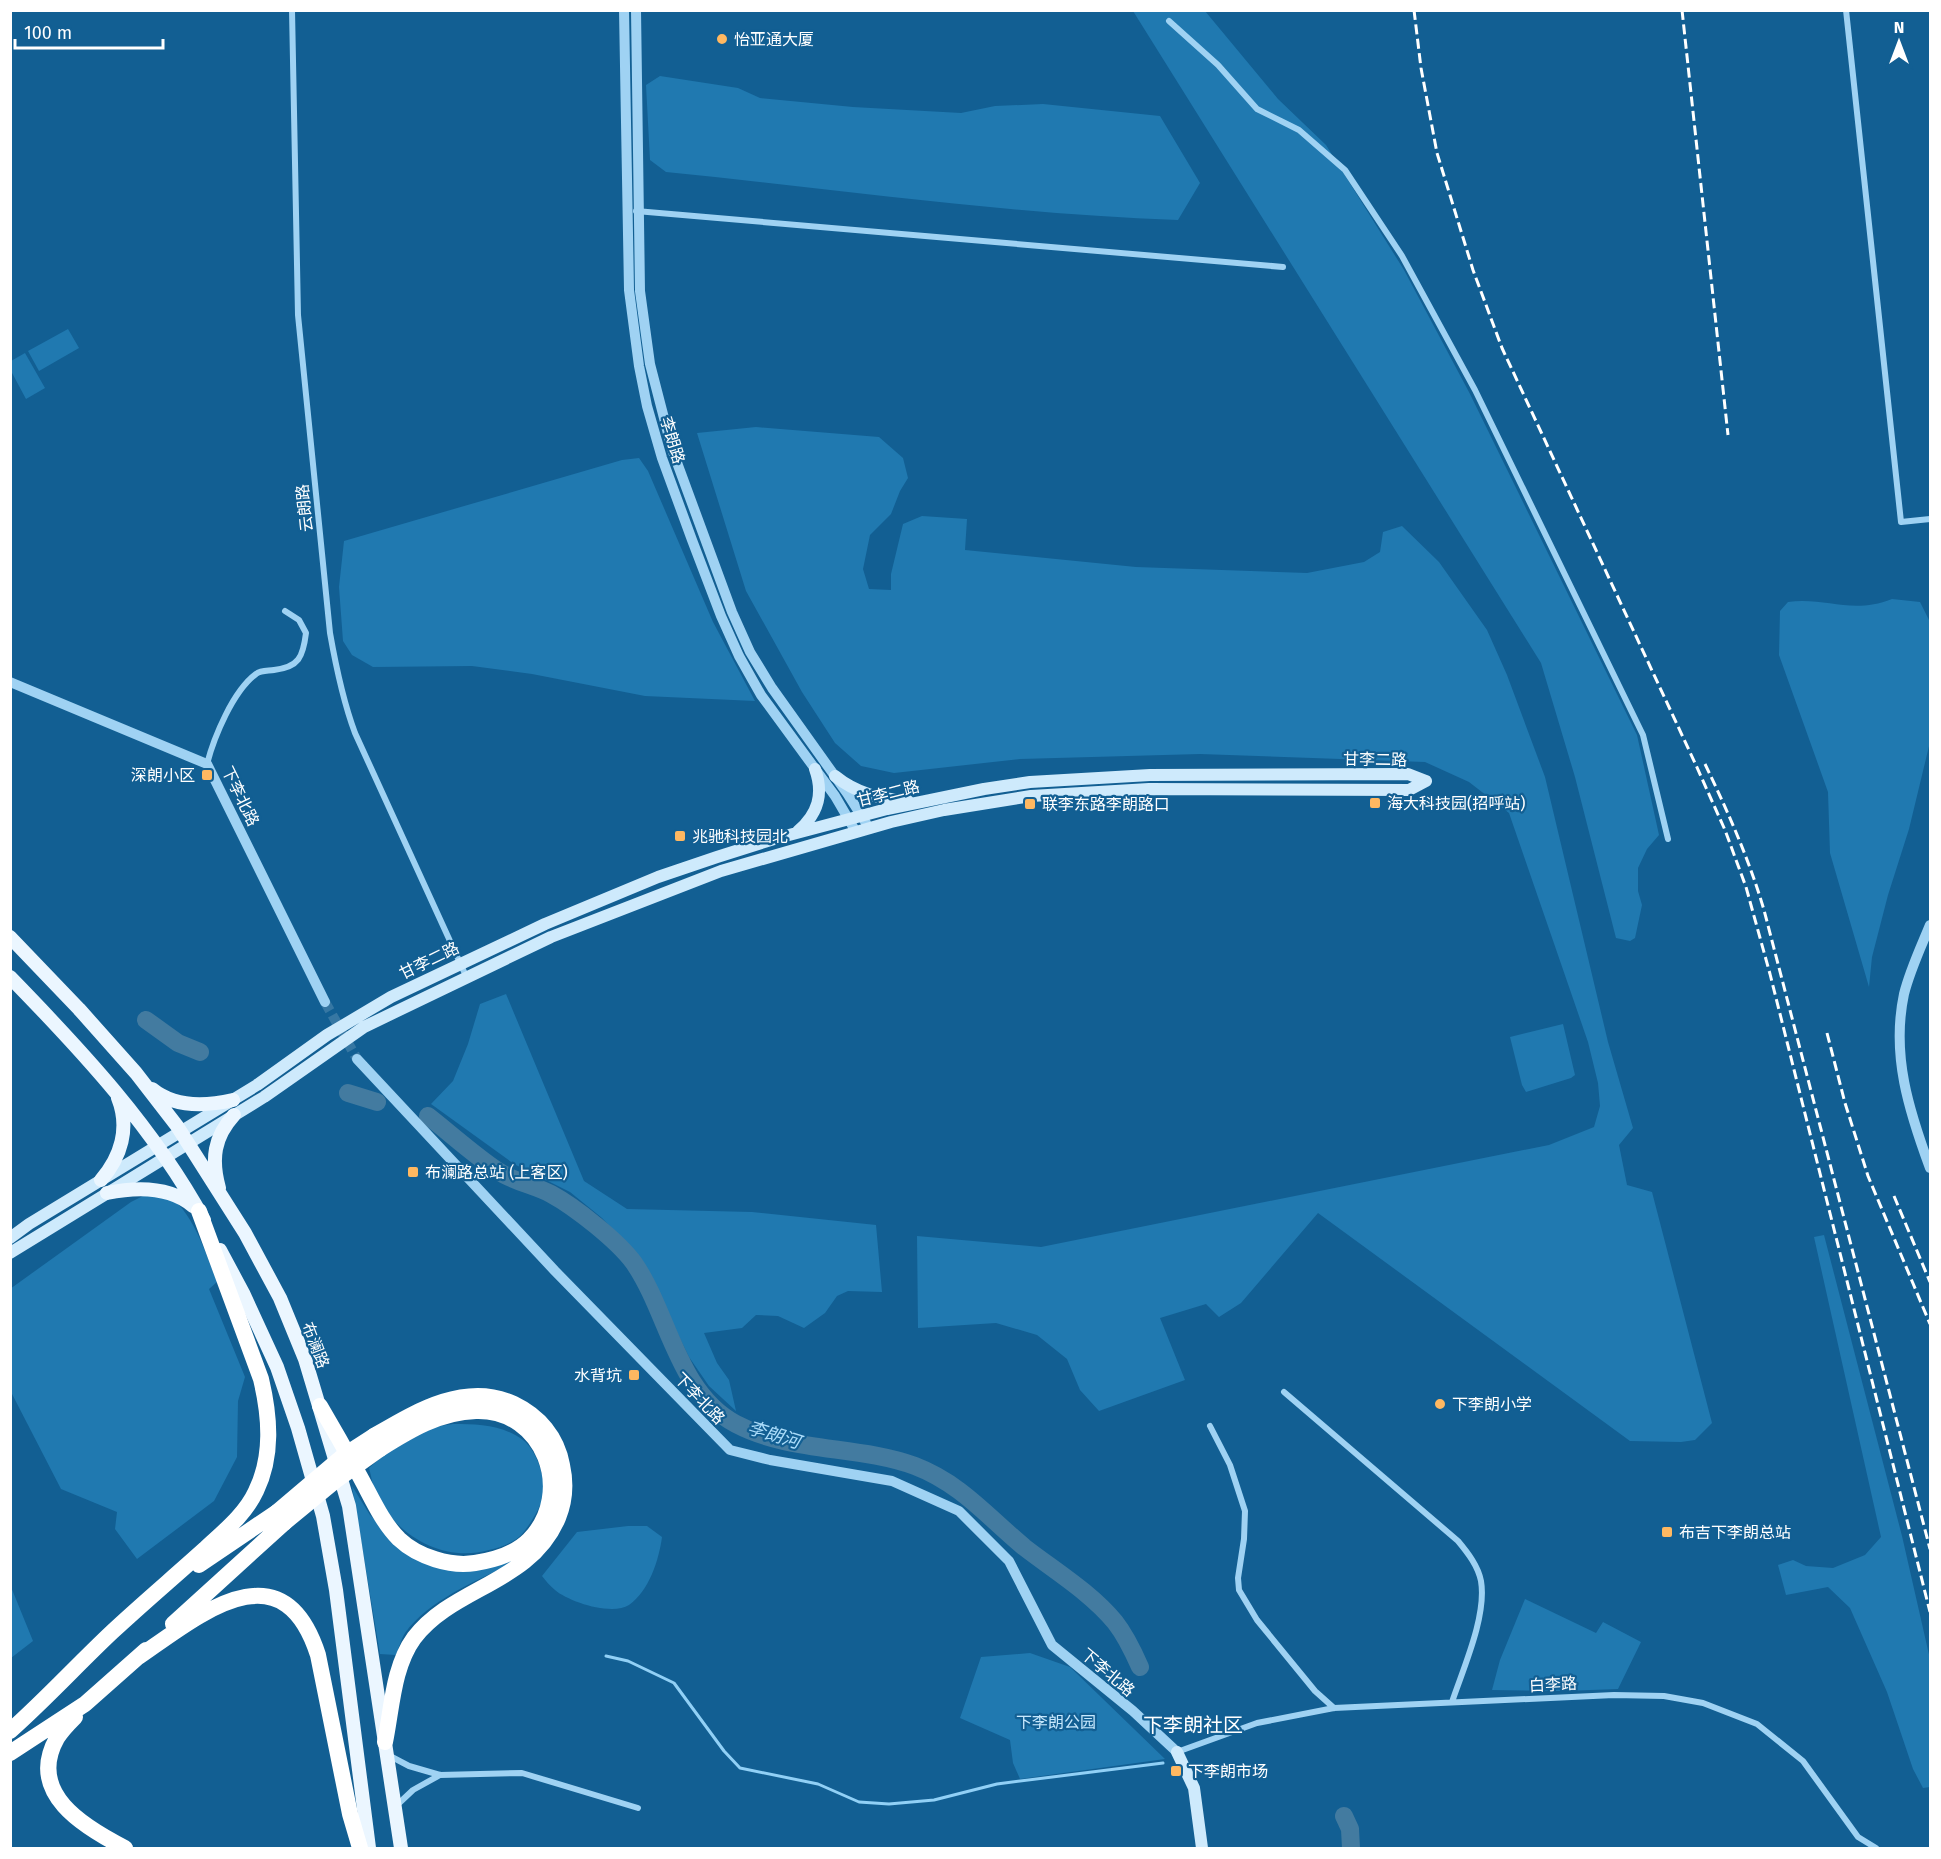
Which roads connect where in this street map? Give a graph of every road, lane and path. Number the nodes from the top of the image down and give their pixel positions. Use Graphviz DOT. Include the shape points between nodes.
graph roads {
  1 [pos="292,10"];
  2 [pos="624,10"];
  3 [pos="636,10"];
  4 [pos="1846,10"];
  5 [pos="1169,21"];
  6 [pos="632,211"];
  7 [pos="1283,267"];
  8 [pos="1930,519"];
  9 [pos="285,611"];
  10 [pos="10,682"];
  11 [pos="207,764"];
  12 [pos="815,769"];
  13 [pos="835,776"];
  14 [pos="924,801"];
  15 [pos="855,818"];
  16 [pos="869,828"];
  17 [pos="856,832"];
  18 [pos="795,833"];
  19 [pos="1668,840"];
  20 [pos="1930,925"];
  21 [pos="10,937"];
  22 [pos="460,964"];
  23 [pos="466,976"];
  24 [pos="10,977"];
  25 [pos="325,1002"];
  26 [pos="357,1059"];
  27 [pos="143,1082"];
  28 [pos="115,1091"];
  29 [pos="233,1100"];
  30 [pos="234,1115"];
  31 [pos="184,1138"];
  32 [pos="161,1152"];
  33 [pos="1930,1168"];
  34 [pos="104,1186"];
  35 [pos="221,1195"];
  36 [pos="199,1211"];
  37 [pos="10,1238"];
  38 [pos="10,1253"];
  39 [pos="1284,1392"];
  40 [pos="320,1406"];
  41 [pos="1210,1426"];
  42 [pos="376,1442"];
  43 [pos="281,1517"];
  44 [pos="164,1588"];
  45 [pos="138,1658"];
  46 [pos="58,1686"];
  47 [pos="1452,1702"];
  48 [pos="85,1704"];
  49 [pos="1334,1708"];
  50 [pos="10,1716"];
  51 [pos="10,1731"];
  52 [pos="386,1748"];
  53 [pos="1177,1752"];
  54 [pos="10,1753"];
  55 [pos="440,1775"];
  56 [pos="395,1806"];
  57 [pos="638,1808"];
  58 [pos="125,1848"];
  59 [pos="360,1848"];
  60 [pos="369,1848"];
  61 [pos="401,1848"];
  62 [pos="1202,1848"];
  63 [pos="1876,1848"];
  1 -- 22 [label="street, 云朗路" via="298,315 330,633 356,733"];
  2 -- 6 [label="street, 李朗路"];
  3 -- 6 [label="street, 李朗路"];
  4 -- 8 [label="street" via="1902,522"];
  5 -- 19 [label="street" via="1218,65 1257,109 1299,130 1345,170 1402,256 1475,390 1643,735"];
  6 -- 7 [label="street"];
  6 -- 12 [label="street, 李朗路" via="628,281 633,327 647,406 662,458 739,656 761,695"];
  6 -- 13 [label="street, 李朗路" via="645,329 673,453 750,651"];
  9 -- 11 [label="street" via="299,620 306,633 301,658 292,666 258,672 248,681 213,738"];
  10 -- 11 [label="street, 下李北路"];
  11 -- 25 [label="street, 下李北路"];
  12 -- 15 [label="street, 李朗路"];
  12 -- 18 [label="main road" via="818,802 807,823"];
  13 -- 14 [label="main road" via="869,795"];
  13 -- 15 [label="street, 李朗路"];
  14 -- 15 [label="main road, 甘李二路"];
  14 -- 16 [label="main road, 甘李二路" via="1030,782 1150,775 1408,774 1426,781 1409,790 1149,789 1031,796 944,810"];
  15 -- 16 [label="street, 李朗路"];
  15 -- 17 [label="street, 李朗路"];
  15 -- 18 [label="main road, 甘李二路"];
  16 -- 17 [label="main road, 甘李二路"];
  17 -- 23 [label="main road, 甘李二路" via="755,860 663,892"];
  18 -- 22 [label="main road, 甘李二路" via="658,877"];
  20 -- 33 [label="street" via="1905,992 1899,1047 1908,1102"];
  21 -- 27 [label="main road, 布澜路"];
  22 -- 23 [label="street, 云朗路"];
  22 -- 29 [label="main road, 甘李二路" via="358,1015"];
  23 -- 30 [label="main road, 甘李二路" via="364,1027"];
  24 -- 28 [label="main road"];
  26 -- 53 [label="street, 下李北路" via="555,1271 730,1450 892,1481 959,1510 1009,1561 1052,1645"];
  27 -- 29 [label="main road" via="184,1103 217,1104"];
  27 -- 31 [label="main road, 布澜路"];
  28 -- 32 [label="main road"];
  28 -- 34 [label="main road" via="121,1105 123,1139"];
  29 -- 31 [label="main road, 甘李二路"];
  30 -- 31 [label="main road, 甘李二路"];
  30 -- 35 [label="main road" via="223,1128 216,1149"];
  31 -- 32 [label="main road, 甘李二路"];
  31 -- 35 [label="main road, 布澜路"];
  32 -- 34 [label="main road, 甘李二路"];
  32 -- 36 [label="main road"];
  34 -- 36 [label="main road" via="155,1190 186,1201"];
  34 -- 37 [label="main road, 甘李二路"];
  34 -- 38 [label="main road, 甘李二路"];
  35 -- 40 [label="main road, 布澜路" via="280,1298"];
  36 -- 44 [label="highway" via="261,1379 267,1404 267,1459 244,1510"];
  36 -- 60 [label="main road" via="277,1367 323,1516"];
  39 -- 47 [label="street" via="1458,1541 1472,1559 1481,1579 1481,1608"];
  40 -- 42 [label="highway" via="384,1520 400,1540 421,1553 443,1562 468,1564 492,1560 514,1551 542,1524 551,1479 547,1456 523,1426 500,1414 451,1414"];
  40 -- 52 [label="main road, 布澜路" via="349,1506"];
  41 -- 49 [label="street" via="1230,1465 1245,1511 1239,1590 1257,1620 1315,1691"];
  42 -- 43 [label="highway, bridge"];
  42 -- 52 [label="highway" via="433,1404 490,1397 532,1413 560,1451 564,1474 564,1504 543,1545 509,1573 431,1620 414,1638 396,1681"];
  43 -- 44 [label="highway" via="243,1536"];
  43 -- 45 [label="highway"];
  44 -- 46 [label="highway" via="113,1631"];
  45 -- 48 [label="highway"];
  45 -- 59 [label="highway" via="204,1612 239,1597 266,1597 291,1609 304,1622 318,1655"];
  46 -- 50 [label="highway"];
  46 -- 51 [label="highway"];
  47 -- 49 [label="street, 白李路"];
  47 -- 63 [label="street, 白李路" via="1614,1695 1664,1696 1703,1703 1757,1724 1803,1761 1858,1837"];
  48 -- 54 [label="highway"];
  48 -- 58 [label="highway" via="58,1737 48,1766 50,1779 55,1794 78,1821"];
  49 -- 53 [label="street, 白李路" via="1257,1723"];
  52 -- 55 [label="street" via="409,1766"];
  52 -- 56 [label="main road, 布澜路"];
  53 -- 62 [label="main road" via="1194,1788"];
  55 -- 56 [label="street"];
  55 -- 57 [label="street" via="522,1773"];
  56 -- 61 [label="main road, 布澜路"];
}
